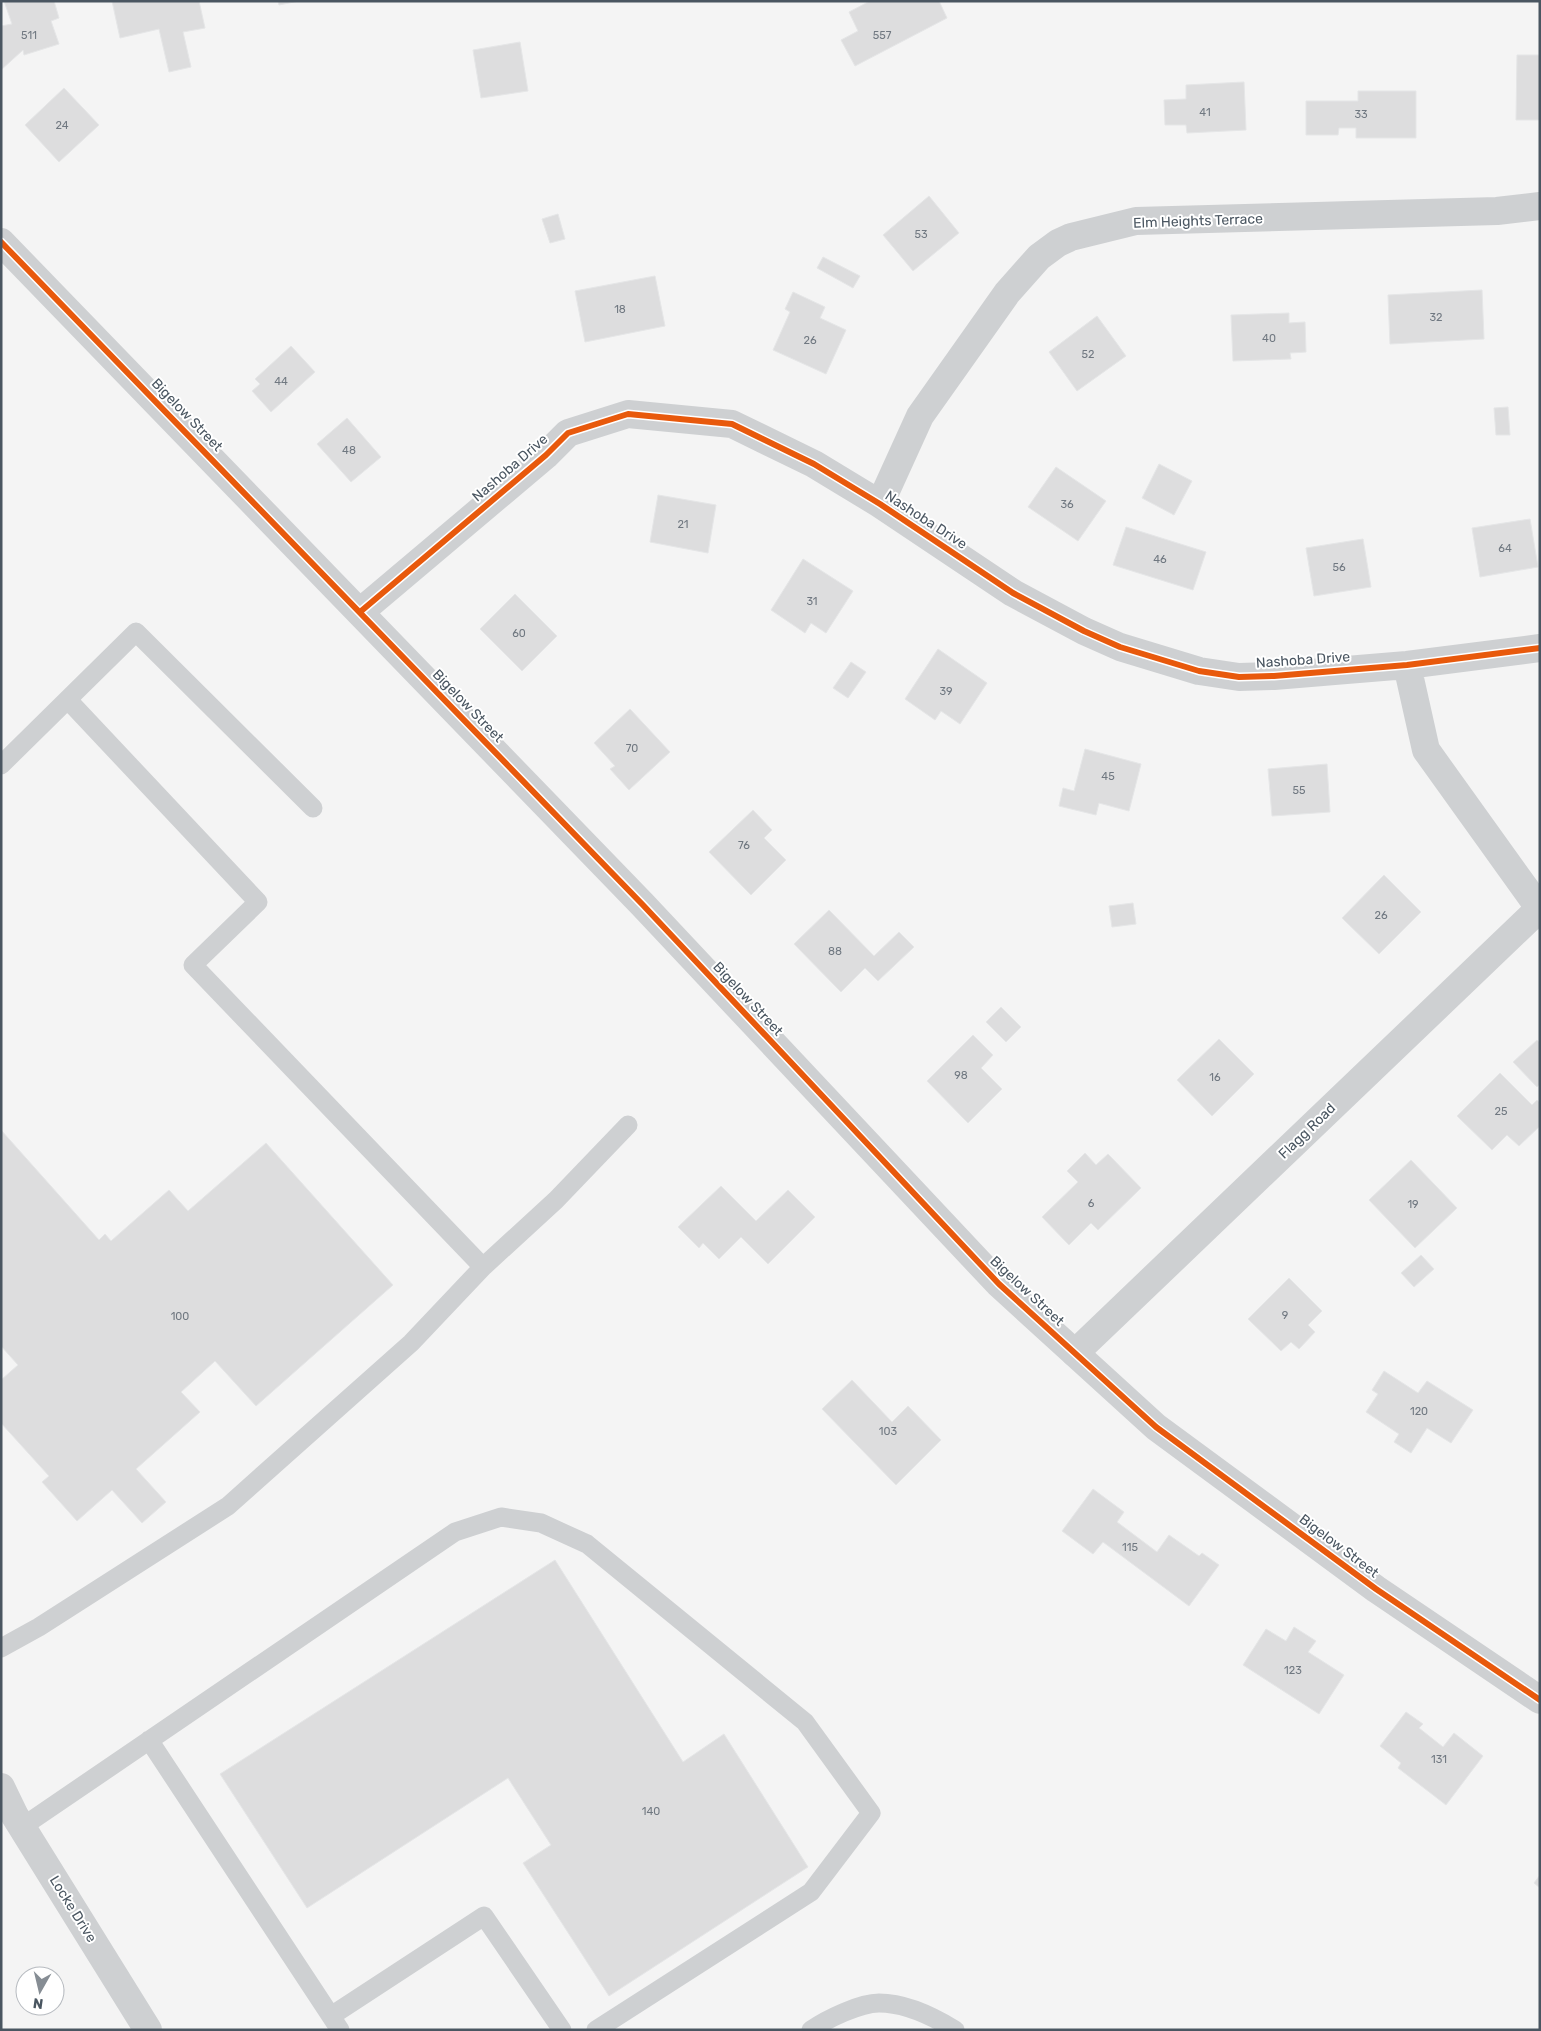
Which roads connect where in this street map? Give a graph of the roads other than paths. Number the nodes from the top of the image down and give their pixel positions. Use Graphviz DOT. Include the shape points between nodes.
graph roads {
  1 [pos="1540,206"];
  2 [pos="1,242"];
  3 [pos="880,504"];
  4 [pos="360,612"];
  5 [pos="1540,648"];
  6 [pos="1407,664"];
  7 [pos="68,700"];
  8 [pos="1,766"];
  9 [pos="312,808"];
  10 [pos="1539,909"];
  11 [pos="628,1125"];
  12 [pos="483,1267"];
  13 [pos="1074,1353"];
  14 [pos="1,1648"];
  15 [pos="1540,1700"];
  16 [pos="149,1740"];
  17 [pos="1,1787"];
  18 [pos="22,1827"];
  19 [pos="335,2023"];
  20 [pos="148,2030"];
  21 [pos="562,2030"];
  22 [pos="596,2030"];
  23 [pos="811,2030"];
  24 [pos="955,2030"];
  1 -- 3 [label="street, Elm Heights Terrace" via="1498,211 1136,222 1099,228 1058,243 1040,257 1008,293 920,416"];
  2 -- 4 [label="street, Bigelow Street"];
  3 -- 4 [label="street, Nashoba Drive" via="814,464 732,424 628,414 568,434"];
  3 -- 6 [label="street, Nashoba Drive" via="1013,593 1084,631 1120,647 1199,671 1274,676"];
  4 -- 13 [label="street, Bigelow Street" via="642,904 998,1284"];
  5 -- 6 [label="street, Nashoba Drive"];
  6 -- 10 [label="street" via="1426,750"];
  7 -- 8 [label="lane"];
  7 -- 9 [label="lane" via="136,632"];
  7 -- 12 [label="lane" via="258,902 193,965"];
  10 -- 13 [label="street, Flagg Road"];
  11 -- 12 [label="lane" via="556,1200"];
  12 -- 14 [label="lane" via="411,1344 228,1506"];
  13 -- 15 [label="street, Bigelow Street" via="1156,1427 1376,1589"];
  16 -- 18 [label="lane"];
  16 -- 19 [label="lane"];
  16 -- 22 [label="lane" via="455,1532 501,1517 541,1523 588,1544 805,1722 872,1813 811,1892"];
  17 -- 18 [label="street, Locke Drive"];
  18 -- 20 [label="street, Locke Drive"];
  19 -- 21 [label="lane" via="484,1916"];
  23 -- 24 [label="lane" via="832,2016 878,2003 927,2013"];
}
